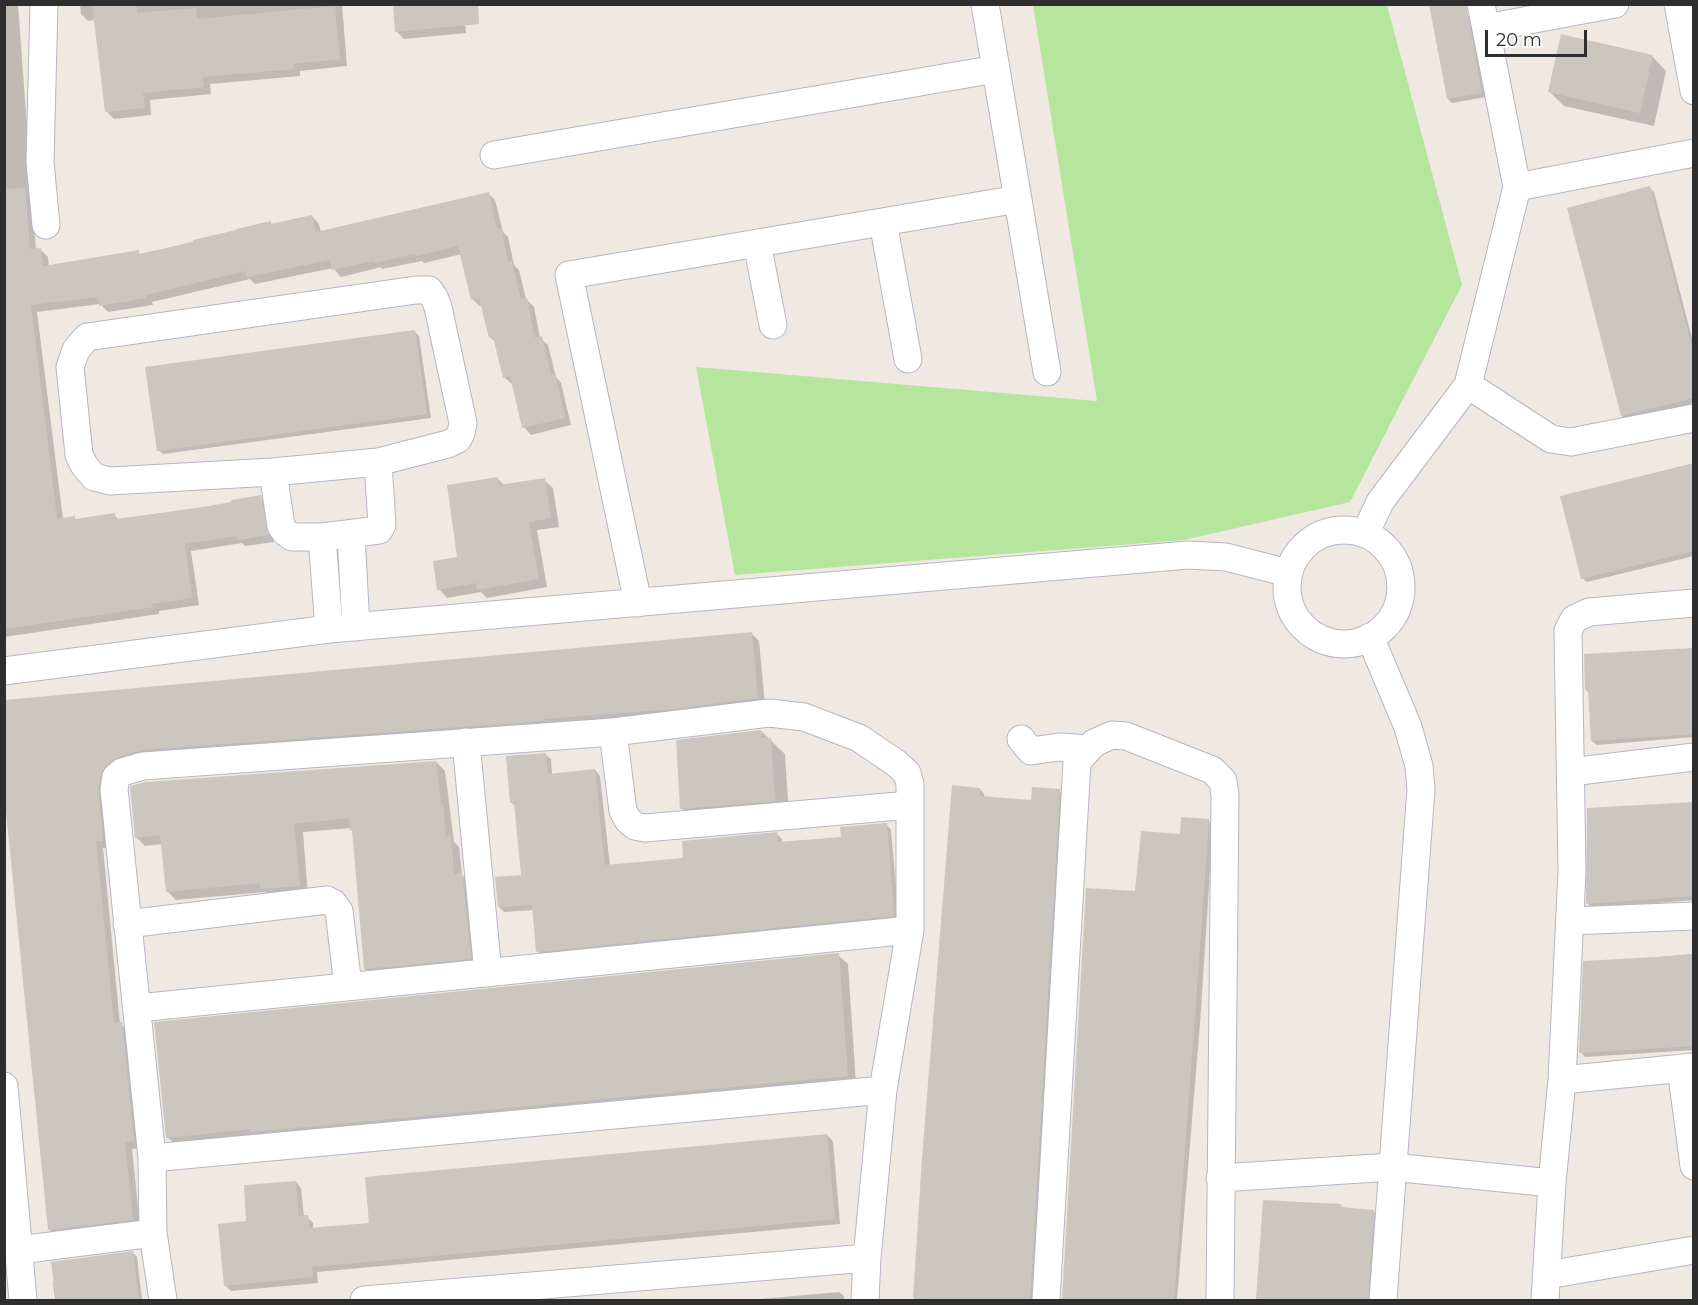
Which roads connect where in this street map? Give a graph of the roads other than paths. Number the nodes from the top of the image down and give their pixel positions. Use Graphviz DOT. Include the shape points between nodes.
graph roads {
  1 [pos="44,4"];
  2 [pos="985,4"];
  3 [pos="1615,4"];
  4 [pos="1678,4"];
  5 [pos="1484,16"];
  6 [pos="996,69"];
  7 [pos="1694,91"];
  8 [pos="1694,153"];
  9 [pos="494,155"];
  10 [pos="1517,187"];
  11 [pos="1018,199"];
  12 [pos="883,222"];
  13 [pos="46,225"];
  14 [pos="757,243"];
  15 [pos="773,326"];
  16 [pos="908,359"];
  17 [pos="1047,372"];
  18 [pos="1468,385"];
  19 [pos="1694,418"];
  20 [pos="378,462"];
  21 [pos="273,472"];
  22 [pos="1365,534"];
  23 [pos="351,535"];
  24 [pos="322,537"];
  25 [pos="1288,573"];
  26 [pos="638,603"];
  27 [pos="1694,603"];
  28 [pos="356,627"];
  29 [pos="329,629"];
  30 [pos="1370,637"];
  31 [pos="4,671"];
  32 [pos="613,732"];
  33 [pos="1021,739"];
  34 [pos="466,742"];
  35 [pos="1085,752"];
  36 [pos="1694,756"];
  37 [pos="1570,772"];
  38 [pos="910,805"];
  39 [pos="1694,916"];
  40 [pos="1570,921"];
  41 [pos="127,924"];
  42 [pos="910,930"];
  43 [pos="488,973"];
  44 [pos="348,986"];
  45 [pos="138,1008"];
  46 [pos="1687,1068"];
  47 [pos="1562,1080"];
  48 [pos="4,1086"];
  49 [pos="883,1090"];
  50 [pos="152,1158"];
  51 [pos="1694,1166"];
  52 [pos="1392,1167"];
  53 [pos="1220,1178"];
  54 [pos="1552,1183"];
  55 [pos="153,1233"];
  56 [pos="19,1250"];
  57 [pos="1694,1250"];
  58 [pos="867,1258"];
  59 [pos="1546,1288"];
  60 [pos="22,1300"];
  61 [pos="163,1300"];
  62 [pos="364,1300"];
  63 [pos="865,1300"];
  64 [pos="1046,1300"];
  65 [pos="1220,1300"];
  66 [pos="1383,1300"];
  1 -- 13 [label="street" via="40,162"];
  2 -- 6 [label="street"];
  3 -- 5 [label="street"];
  4 -- 7 [label="street"];
  5 -- 10 [label="street"];
  6 -- 9 [label="street"];
  6 -- 11 [label="street"];
  8 -- 10 [label="street"];
  10 -- 18 [label="street"];
  11 -- 12 [label="street"];
  11 -- 17 [label="street"];
  12 -- 14 [label="street"];
  12 -- 16 [label="street"];
  14 -- 15 [label="street"];
  14 -- 26 [label="street" via="569,275"];
  18 -- 19 [label="street" via="1551,439 1571,442"];
  18 -- 22 [label="street" via="1380,502"];
  20 -- 21 [label="street"];
  20 -- 21 [label="street" via="447,444 461,433 461,411 438,307 429,290 87,338 76,350 70,368 75,426 80,455 94,477 121,481"];
  20 -- 23 [label="street" via="381,527"];
  21 -- 24 [label="street" via="285,532 292,537"];
  22 -- 25 [label="street" via="1349,530 1317,536 1304,546"];
  22 -- 30 [label="street" via="1390,554 1401,584 1400,600 1393,615"];
  23 -- 24 [label="street"];
  23 -- 28 [label="street"];
  24 -- 29 [label="street"];
  25 -- 26 [label="street" via="1226,557 1188,555"];
  25 -- 30 [label="street" via="1286,590 1290,605 1309,631 1338,643"];
  26 -- 28 [label="street"];
  27 -- 37 [label="street" via="1589,612 1574,619 1568,631"];
  28 -- 29 [label="street"];
  29 -- 31 [label="street"];
  30 -- 52 [label="street" via="1407,727 1419,766 1421,789"];
  32 -- 34 [label="street"];
  32 -- 38 [label="street" via="769,713 804,717 859,738 896,763 909,778"];
  32 -- 38 [label="street" via="623,810 635,826"];
  33 -- 35 [label="street" via="1031,751 1059,747"];
  34 -- 41 [label="street" via="143,765 122,772 116,777 114,789"];
  34 -- 43 [label="street"];
  35 -- 53 [label="street" via="1112,735 1126,736 1212,770 1222,781 1225,795"];
  35 -- 64 [label="street" via="1077,762"];
  36 -- 37 [label="street"];
  37 -- 40 [label="street"];
  38 -- 42 [label="street"];
  39 -- 40 [label="street"];
  40 -- 47 [label="street"];
  41 -- 44 [label="street" via="327,900 339,910"];
  41 -- 45 [label="street"];
  42 -- 43 [label="street"];
  42 -- 49 [label="street"];
  43 -- 44 [label="street"];
  44 -- 45 [label="street"];
  45 -- 50 [label="street"];
  46 -- 47 [label="street"];
  46 -- 51 [label="street"];
  47 -- 54 [label="street"];
  48 -- 56 [label="street"];
  49 -- 50 [label="street"];
  49 -- 58 [label="street"];
  50 -- 55 [label="street"];
  52 -- 53 [label="street"];
  52 -- 54 [label="street"];
  52 -- 66 [label="street"];
  53 -- 65 [label="street"];
  54 -- 59 [label="street"];
  55 -- 56 [label="street"];
  55 -- 61 [label="street"];
  56 -- 60 [label="street"];
  57 -- 59 [label="street"];
  58 -- 62 [label="street"];
  58 -- 63 [label="street"];
}
